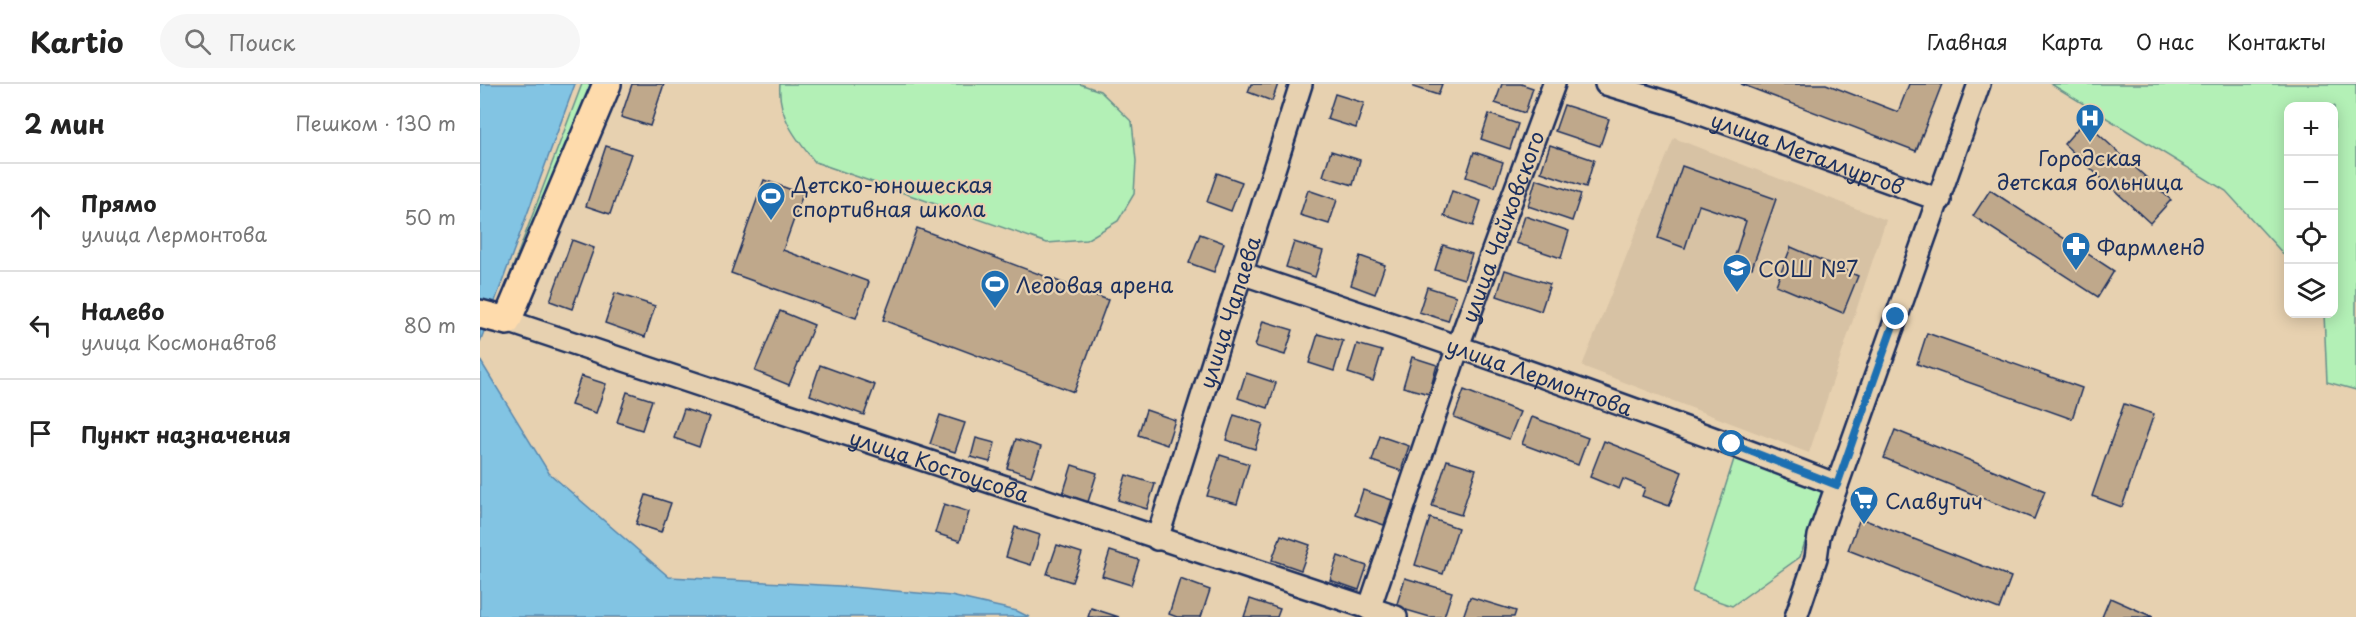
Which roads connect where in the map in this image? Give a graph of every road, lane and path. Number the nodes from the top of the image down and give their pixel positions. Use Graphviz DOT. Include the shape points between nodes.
graph roads {
  1 [pos="607,84"];
  2 [pos="1301,84"];
  3 [pos="1554,84"];
  4 [pos="1605,84"];
  5 [pos="1979,84"];
  6 [pos="1940,200"];
  7 [pos="1241,273"];
  8 [pos="481,314"];
  9 [pos="507,321"];
  10 [pos="1458,346"];
  11 [pos="1837,485"];
  12 [pos="1157,539"];
  13 [pos="1369,609"];
  14 [pos="1396,617"];
  15 [pos="1796,617"];
  1 -- 9 [label="main road"];
  2 -- 7 [label="street, улица Чапаева"];
  3 -- 10 [label="street, улица Чайковского"];
  4 -- 6 [label="street, улица Металлургов" via="1682,107"];
  5 -- 6 [label="street"];
  6 -- 11 [label="street"];
  7 -- 10 [label="street, улица Лермонтова"];
  7 -- 12 [label="street, улица Чапаева" via="1221,313"];
  8 -- 9 [label="main road, улица Костоусова"];
  9 -- 12 [label="street, улица Костоусова"];
  10 -- 11 [label="street, улица Лермонтова"];
  10 -- 13 [label="street, улица Чайковского"];
  11 -- 15 [label="street"];
  12 -- 13 [label="street, улица Костоусова"];
  13 -- 14 [label="street, улица Костоусова"];
}
